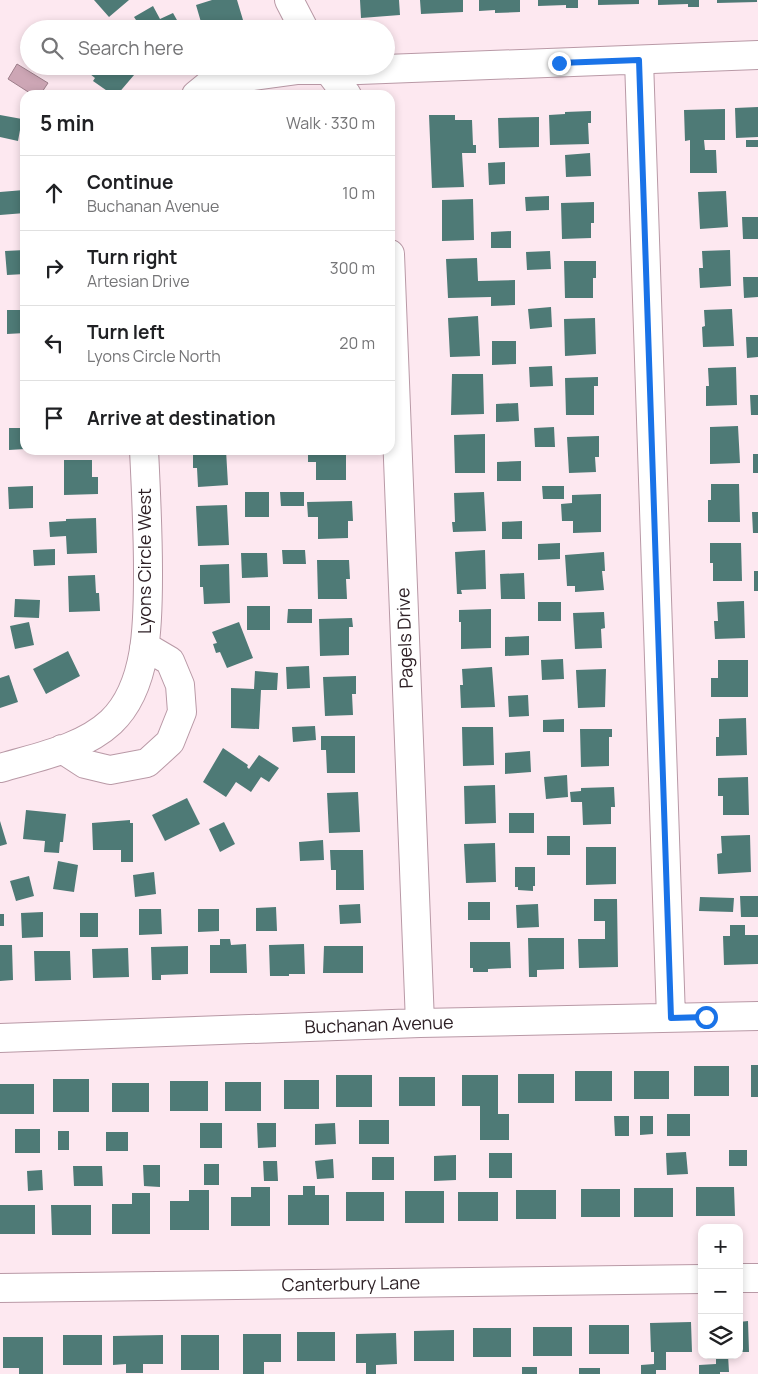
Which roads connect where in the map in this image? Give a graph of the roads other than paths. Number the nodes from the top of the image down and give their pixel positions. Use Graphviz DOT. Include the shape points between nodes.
graph roads {
  1 [pos="289,0"];
  2 [pos="299,20"];
  3 [pos="758,55"];
  4 [pos="639,60"];
  5 [pos="395,66"];
  6 [pos="261,75"];
  7 [pos="332,75"];
  8 [pos="202,90"];
  9 [pos="344,90"];
  10 [pos="395,382"];
  11 [pos="144,455"];
  12 [pos="144,648"];
  13 [pos="62,749"];
  14 [pos="0,768"];
  15 [pos="758,1016"];
  16 [pos="671,1018"];
  17 [pos="420,1023"];
  18 [pos="0,1038"];
  19 [pos="743,1278"];
  20 [pos="758,1278"];
  21 [pos="698,1279"];
  22 [pos="0,1288"];
  1 -- 2 [label="street"];
  3 -- 4 [label="street"];
  4 -- 5 [label="street"];
  4 -- 16 [label="street"];
  6 -- 8 [label="street" via="207,86"];
  7 -- 9 [label="street"];
  10 -- 17 [label="street, Pagels Drive"];
  11 -- 12 [label="street, Lyons Circle West" via="148,614"];
  12 -- 13 [label="street, Lyons Circle West" via="136,682 112,721 96,734"];
  12 -- 13 [label="street" via="170,662 180,685 182,712 170,742 147,763 110,770 85,764"];
  13 -- 14 [label="street, Lyons Circle West"];
  15 -- 16 [label="street, Buchanan Avenue"];
  16 -- 17 [label="street, Buchanan Avenue"];
  17 -- 18 [label="street, Buchanan Avenue"];
  19 -- 20 [label="street"];
  21 -- 22 [label="street, Canterbury Lane"];
}
